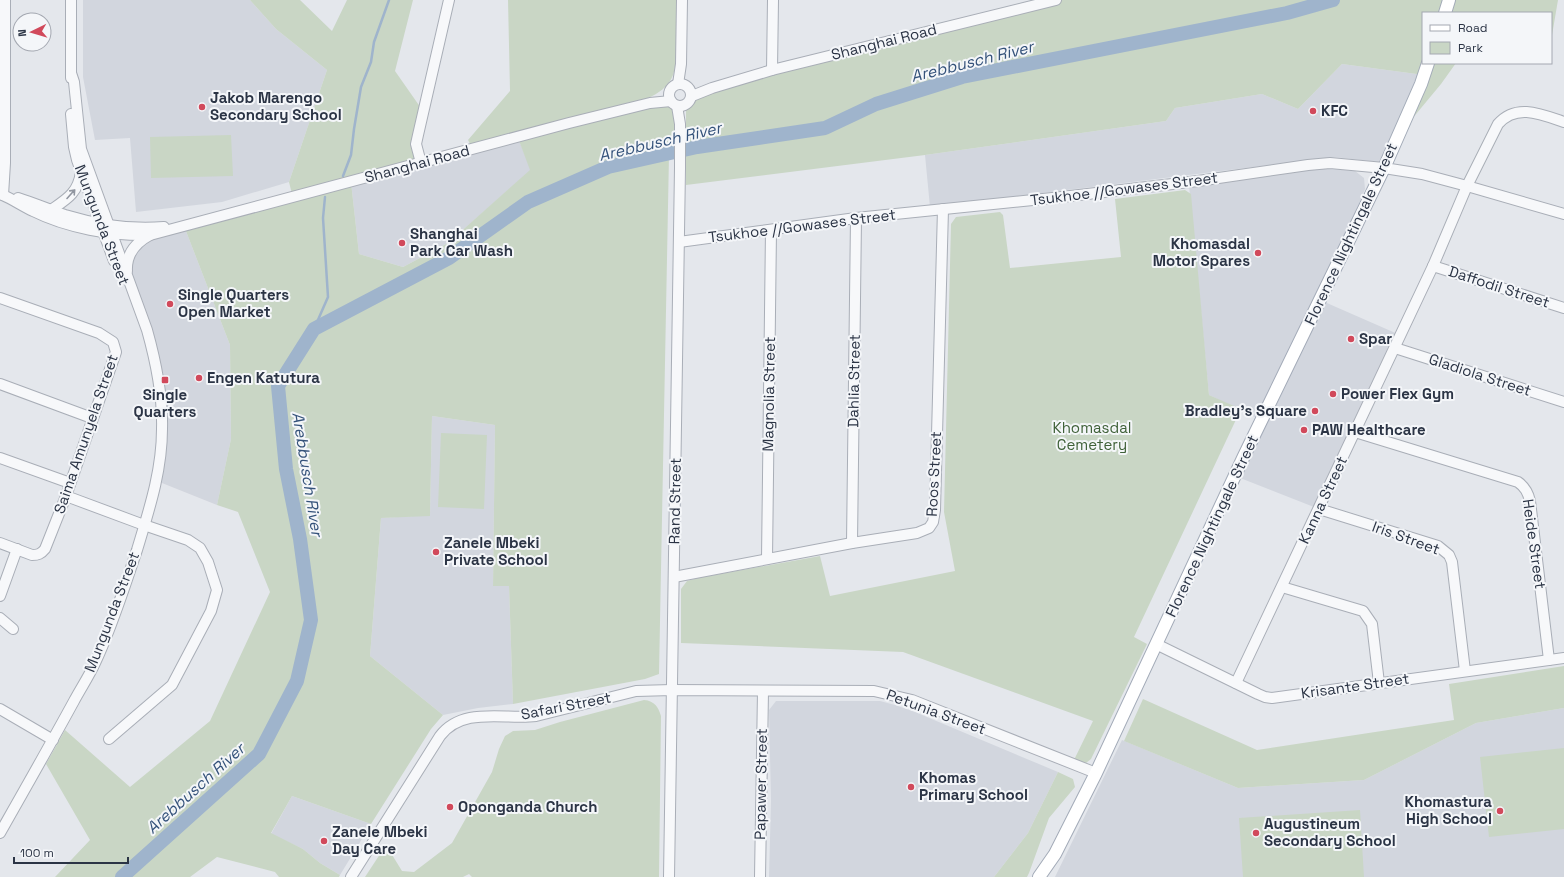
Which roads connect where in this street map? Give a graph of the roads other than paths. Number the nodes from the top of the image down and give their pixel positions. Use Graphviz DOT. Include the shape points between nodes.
graph roads {
  1 [pos="5,0"];
  2 [pos="71,0"];
  3 [pos="449,0"];
  4 [pos="682,0"];
  5 [pos="773,0"];
  6 [pos="1056,0"];
  7 [pos="1449,0"];
  8 [pos="1444,12"];
  9 [pos="1428,64"];
  10 [pos="772,70"];
  11 [pos="71,73"];
  12 [pos="686,88"];
  13 [pos="676,101"];
  14 [pos="1564,122"];
  15 [pos="421,163"];
  16 [pos="1384,168"];
  17 [pos="81,172"];
  18 [pos="1467,186"];
  19 [pos="1,194"];
  20 [pos="943,208"];
  21 [pos="51,210"];
  22 [pos="1564,214"];
  23 [pos="856,218"];
  24 [pos="184,226"];
  25 [pos="106,229"];
  26 [pos="771,230"];
  27 [pos="150,236"];
  28 [pos="679,242"];
  29 [pos="1433,266"];
  30 [pos="127,278"];
  31 [pos="0,298"];
  32 [pos="1564,308"];
  33 [pos="1395,348"];
  34 [pos="157,373"];
  35 [pos="0,384"];
  36 [pos="1564,402"];
  37 [pos="92,418"];
  38 [pos="1355,432"];
  39 [pos="0,458"];
  40 [pos="70,483"];
  41 [pos="66,496"];
  42 [pos="1319,509"];
  43 [pos="144,526"];
  44 [pos="0,543"];
  45 [pos="852,543"];
  46 [pos="17,549"];
  47 [pos="767,559"];
  48 [pos="674,577"];
  49 [pos="1282,587"];
  50 [pos="0,596"];
  51 [pos="0,618"];
  52 [pos="12,629"];
  53 [pos="1156,644"];
  54 [pos="1564,658"];
  55 [pos="1549,660"];
  56 [pos="1465,671"];
  57 [pos="1236,683"];
  58 [pos="1379,683"];
  59 [pos="672,690"];
  60 [pos="763,691"];
  61 [pos="0,709"];
  62 [pos="109,739"];
  63 [pos="53,740"];
  64 [pos="1096,774"];
  65 [pos="0,833"];
  66 [pos="351,877"];
  67 [pos="668,877"];
  68 [pos="760,877"];
  69 [pos="1039,877"];
  1 -- 19 [label="street" via="5,163"];
  2 -- 11 [label="street, Mungunda Street"];
  3 -- 15 [label="street" via="416,144"];
  4 -- 12 [label="street" via="681,64"];
  5 -- 10 [label="street"];
  6 -- 10 [label="street, Shanghai Road"];
  7 -- 8 [label="main road"];
  9 -- 16 [label="main road, Florence Nightingale Street"];
  10 -- 12 [label="street, Shanghai Road" via="712,88"];
  11 -- 17 [label="street, Mungunda Street" via="72,131"];
  11 -- 25 [label="street, Mungunda Street" via="81,148"];
  12 -- 13 [label="street" via="690,102"];
  12 -- 13 [label="street" via="671,88"];
  13 -- 15 [label="street, Shanghai Road" via="650,103"];
  13 -- 28 [label="street, Rand Street" via="680,126"];
  14 -- 18 [label="street, Kanna Street" via="1536,113 1522,112 1504,116"];
  15 -- 24 [label="street, Shanghai Road"];
  16 -- 18 [label="street, Tsukhoe //Gowases Street" via="1422,174"];
  16 -- 20 [label="street, Tsukhoe //Gowases Street" via="1330,163 1062,197"];
  16 -- 53 [label="main road, Florence Nightingale Street"];
  21 -- 17 [label="street, one-way" via="73,193 78,186"];
  17 -- 25 [label="street, Mungunda Street"];
  18 -- 22 [label="street, Tsukhoe //Gowases Street"];
  18 -- 29 [label="street, Kanna Street"];
  19 -- 21 [label="street, Shanghai Road"];
  19 -- 25 [label="street, Shanghai Road" via="34,212 70,225"];
  20 -- 23 [label="street, Tsukhoe //Gowases Street"];
  20 -- 45 [label="street, Roos Street" via="934,522 929,528 917,533"];
  21 -- 25 [label="street, Shanghai Road"];
  23 -- 26 [label="street, Tsukhoe //Gowases Street"];
  23 -- 45 [label="street, Dahlia Street"];
  24 -- 25 [label="street, Shanghai Road"];
  24 -- 27 [label="street, Shanghai Road"];
  25 -- 27 [label="street, Shanghai Road"];
  25 -- 30 [label="street, Mungunda Street"];
  25 -- 34 [label="street, Mungunda Street"];
  26 -- 28 [label="street, Tsukhoe //Gowases Street"];
  26 -- 47 [label="street, Magnolia Street"];
  27 -- 30 [label="street" via="142,239 128,257"];
  28 -- 48 [label="street, Rand Street"];
  29 -- 32 [label="street, Daffodil Street"];
  29 -- 33 [label="street, Kanna Street"];
  30 -- 34 [label="street, Mungunda Street" via="147,332"];
  31 -- 37 [label="street, Saima Amunyela Street" via="99,333 113,342 115,359"];
  33 -- 36 [label="street, Gladiola Street"];
  33 -- 38 [label="street, Kanna Street"];
  34 -- 43 [label="street, Mungunda Street" via="161,400 161,450 157,481"];
  35 -- 37 [label="street"];
  37 -- 40 [label="street, Saima Amunyela Street"];
  38 -- 42 [label="street, Kanna Street"];
  38 -- 55 [label="street, Heide Street" via="1524,486 1530,501"];
  39 -- 40 [label="street"];
  40 -- 41 [label="street, Saima Amunyela Street"];
  41 -- 43 [label="street"];
  41 -- 46 [label="street, Saima Amunyela Street" via="48,544 42,553 32,555"];
  42 -- 49 [label="street, Kanna Street"];
  42 -- 56 [label="street, Iris Street" via="1438,546 1448,555 1452,562"];
  43 -- 62 [label="street" via="188,540 200,548 208,562 217,590 211,611 172,685"];
  43 -- 63 [label="street, Mungunda Street" via="105,639 89,676"];
  44 -- 46 [label="street, Saima Amunyela Street"];
  45 -- 47 [label="street, Roos Street"];
  46 -- 50 [label="street"];
  47 -- 48 [label="street, Roos Street"];
  48 -- 59 [label="street, Rand Street"];
  49 -- 57 [label="street, Kanna Street"];
  49 -- 58 [label="street" via="1363,611 1372,624"];
  51 -- 52 [label="street"];
  53 -- 57 [label="street, Krisante Street"];
  53 -- 64 [label="main road, Florence Nightingale Street"];
  54 -- 55 [label="street, Krisante Street"];
  55 -- 56 [label="street, Krisante Street"];
  56 -- 58 [label="street, Krisante Street"];
  57 -- 58 [label="street, Krisante Street" via="1272,698"];
  59 -- 60 [label="street, Petunia Street"];
  59 -- 66 [label="street, Safari Street" via="636,691 536,716 472,717 454,723 440,736"];
  59 -- 67 [label="street, Rand Street"];
  60 -- 64 [label="street, Petunia Street" via="885,692 924,704"];
  60 -- 68 [label="street, Papawer Street"];
  61 -- 63 [label="street"];
  63 -- 65 [label="street, Mungunda Street"];
  64 -- 69 [label="main road, Florence Nightingale Street" via="1055,854"];
}
